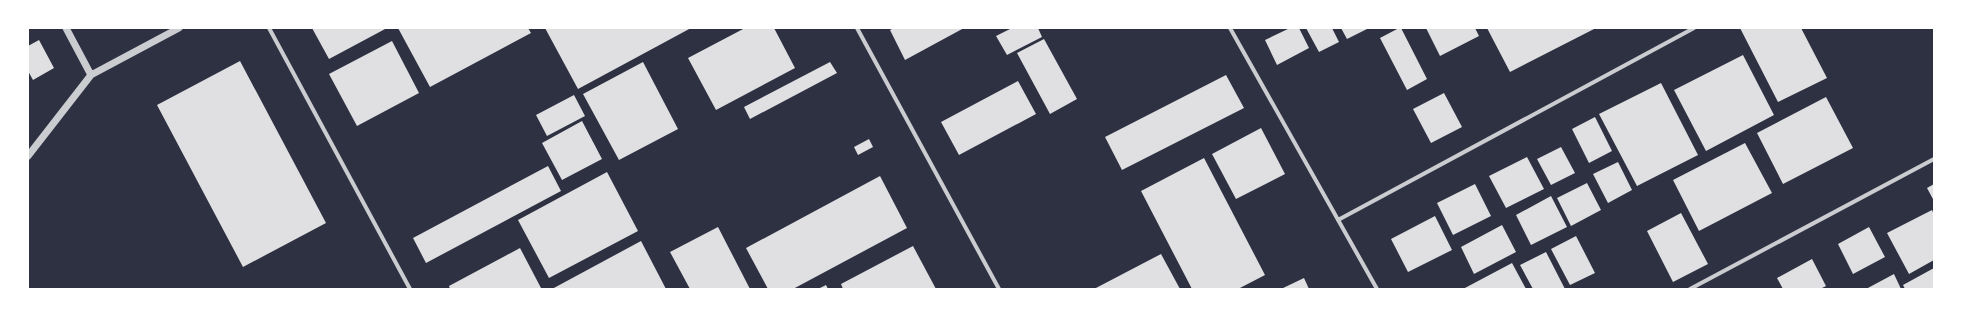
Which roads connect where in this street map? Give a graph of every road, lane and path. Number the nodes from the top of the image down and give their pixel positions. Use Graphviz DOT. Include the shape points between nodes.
graph roads {
  1 [pos="66,28"];
  2 [pos="179,28"];
  3 [pos="269,28"];
  4 [pos="857,28"];
  5 [pos="1230,28"];
  6 [pos="1694,28"];
  7 [pos="91,75"];
  8 [pos="28,156"];
  9 [pos="1934,159"];
  10 [pos="1338,220"];
  11 [pos="410,289"];
  12 [pos="999,289"];
  13 [pos="1376,289"];
  14 [pos="1690,289"];
  1 -- 7 [label="street"];
  2 -- 7 [label="street"];
  3 -- 11 [label="street"];
  4 -- 12 [label="street"];
  5 -- 10 [label="street"];
  6 -- 10 [label="street"];
  7 -- 8 [label="street"];
  9 -- 14 [label="street"];
  10 -- 13 [label="street"];
}
